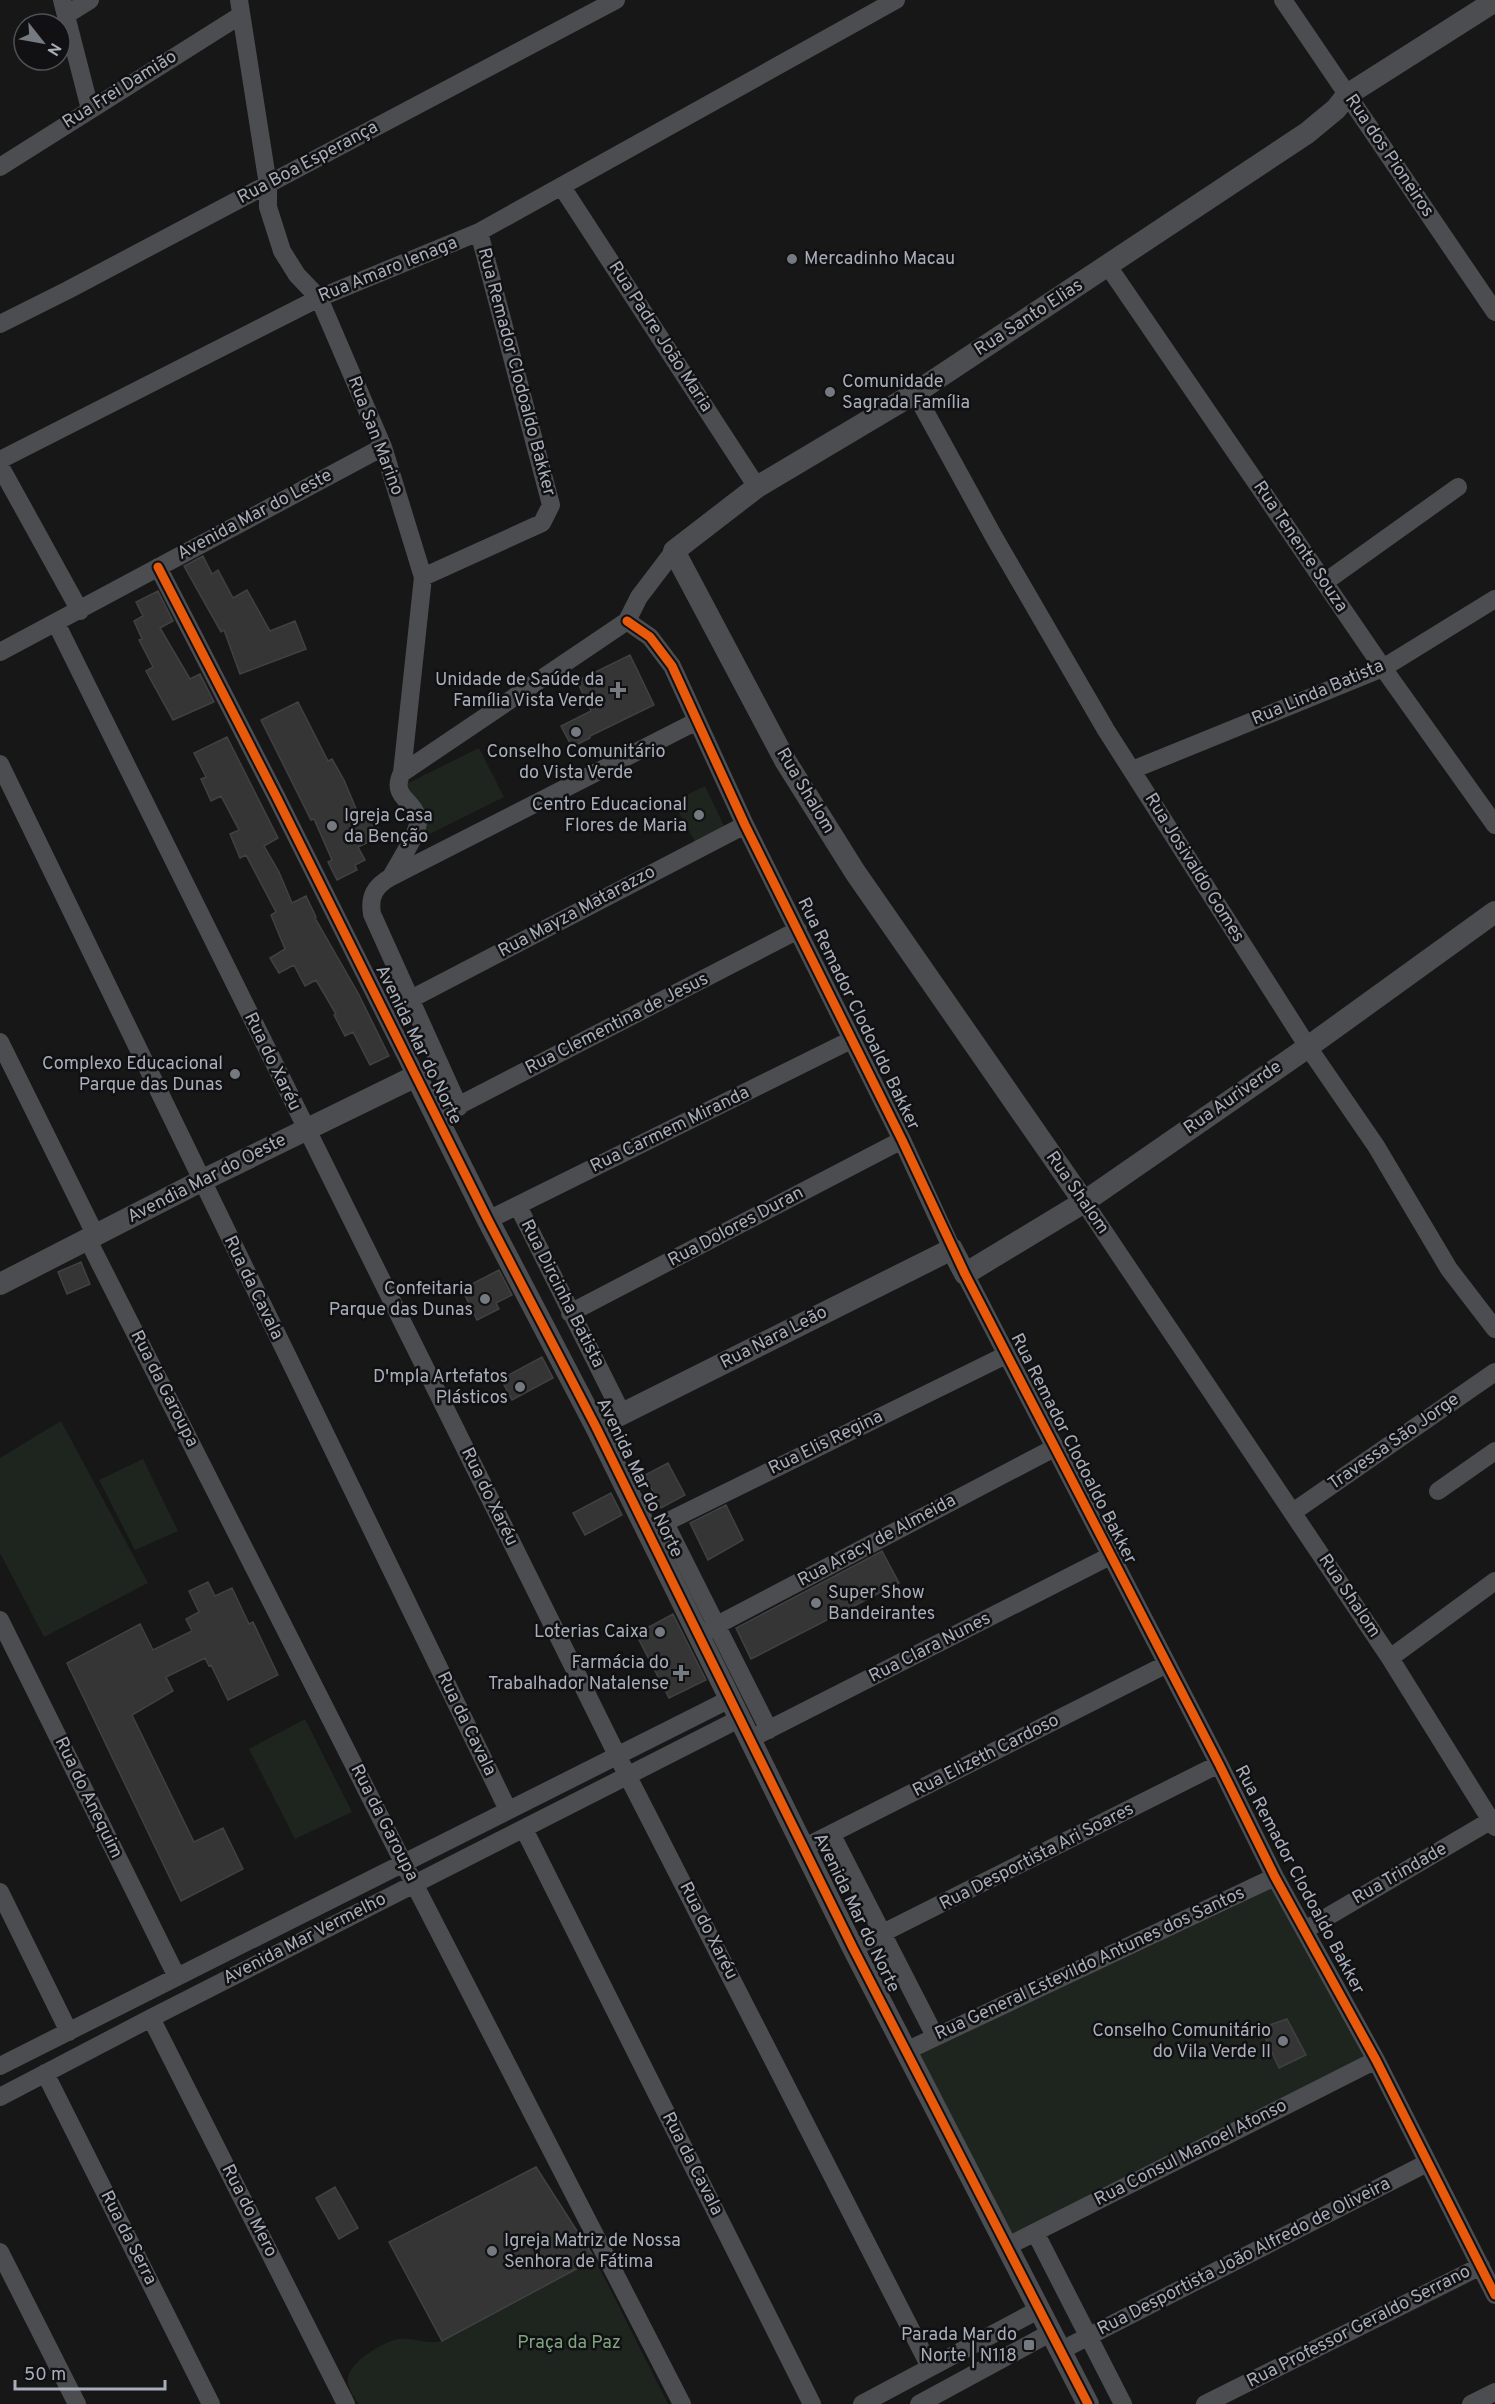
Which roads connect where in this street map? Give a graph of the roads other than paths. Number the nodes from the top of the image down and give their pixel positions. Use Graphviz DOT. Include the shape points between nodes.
graph roads {
  1 [pos="90,0"];
  2 [pos="616,0"];
  3 [pos="896,0"];
  4 [pos="1282,0"];
  5 [pos="1495,1"];
  6 [pos="240,7"];
  7 [pos="64,8"];
  8 [pos="1347,95"];
  9 [pos="90,109"];
  10 [pos="0,167"];
  11 [pos="268,184"];
  12 [pos="562,187"];
  13 [pos="479,232"];
  14 [pos="1108,266"];
  15 [pos="319,298"];
  16 [pos="1495,312"];
  17 [pos="0,324"];
  18 [pos="915,393"];
  19 [pos="383,447"];
  20 [pos="0,460"];
  21 [pos="0,466"];
  22 [pos="1458,487"];
  23 [pos="757,488"];
  24 [pos="674,551"];
  25 [pos="158,567"];
  26 [pos="423,577"];
  27 [pos="1324,582"];
  28 [pos="1495,599"];
  29 [pos="80,610"];
  30 [pos="627,621"];
  31 [pos="56,623"];
  32 [pos="0,652"];
  33 [pos="1383,668"];
  34 [pos="697,721"];
  35 [pos="0,764"];
  36 [pos="1132,770"];
  37 [pos="402,773"];
  38 [pos="745,825"];
  39 [pos="1495,825"];
  40 [pos="386,880"];
  41 [pos="1495,912"];
  42 [pos="798,930"];
  43 [pos="409,1000"];
  44 [pos="851,1040"];
  45 [pos="0,1042"];
  46 [pos="1308,1047"];
  47 [pos="416,1076"];
  48 [pos="459,1107"];
  49 [pos="435,1117"];
  50 [pos="306,1130"];
  51 [pos="902,1140"];
  52 [pos="201,1181"];
  53 [pos="1084,1202"];
  54 [pos="518,1206"];
  55 [pos="488,1220"];
  56 [pos="92,1238"];
  57 [pos="952,1249"];
  58 [pos="965,1274"];
  59 [pos="0,1284"];
  60 [pos="570,1313"];
  61 [pos="1495,1329"];
  62 [pos="1006,1355"];
  63 [pos="1495,1372"];
  64 [pos="622,1414"];
  65 [pos="596,1427"];
  66 [pos="1056,1447"];
  67 [pos="1495,1451"];
  68 [pos="1438,1491"];
  69 [pos="1293,1512"];
  70 [pos="656,1527"];
  71 [pos="1110,1556"];
  72 [pos="1495,1581"];
  73 [pos="0,1620"];
  74 [pos="707,1630"];
  75 [pos="1390,1658"];
  76 [pos="1167,1664"];
  77 [pos="730,1699"];
  78 [pos="740,1719"];
  79 [pos="760,1735"];
  80 [pos="618,1756"];
  81 [pos="1219,1764"];
  82 [pos="628,1774"];
  83 [pos="508,1810"];
  84 [pos="1494,1822"];
  85 [pos="524,1828"];
  86 [pos="832,1835"];
  87 [pos="806,1847"];
  88 [pos="403,1862"];
  89 [pos="1275,1877"];
  90 [pos="415,1883"];
  91 [pos="0,1892"];
  92 [pos="1305,1930"];
  93 [pos="881,1935"];
  94 [pos="853,1948"];
  95 [pos="176,1975"];
  96 [pos="151,2018"];
  97 [pos="69,2031"];
  98 [pos="935,2036"];
  99 [pos="906,2051"];
  100 [pos="1376,2060"];
  101 [pos="0,2066"];
  102 [pos="45,2073"];
  103 [pos="0,2097"];
  104 [pos="1427,2163"];
  105 [pos="1035,2232"];
  106 [pos="1006,2247"];
  107 [pos="0,2252"];
  108 [pos="1481,2266"];
  109 [pos="1495,2295"];
  110 [pos="1038,2310"];
  111 [pos="1089,2337"];
  112 [pos="1055,2342"];
  113 [pos="930,2367"];
  114 [pos="1495,2392"];
  115 [pos="946,2398"];
  116 [pos="77,2404"];
  117 [pos="211,2404"];
  118 [pos="346,2404"];
  119 [pos="682,2404"];
  120 [pos="812,2404"];
  121 [pos="862,2404"];
  122 [pos="919,2404"];
  123 [pos="1088,2404"];
  124 [pos="1124,2404"];
  125 [pos="1205,2404"];
  126 [pos="1471,2404"];
  1 -- 7 [label="street"];
  2 -- 11 [label="street, Rua Boa Esperança"];
  3 -- 12 [label="street, Rua Amaro Ienaga"];
  4 -- 8 [label="street, Rua dos Pioneiros"];
  5 -- 8 [label="street, Rua Santo Elias"];
  6 -- 9 [label="street, Rua Frei Damião"];
  6 -- 11 [label="street, Rua San Marino"];
  7 -- 9 [label="street"];
  8 -- 14 [label="street, Rua Santo Elias" via="1307,133"];
  8 -- 16 [label="street, Rua dos Pioneiros"];
  9 -- 10 [label="street, Rua Frei Damião"];
  11 -- 15 [label="street, Rua San Marino" via="268,207 282,251 297,275"];
  11 -- 17 [label="street, Rua Boa Esperança"];
  12 -- 13 [label="street, Rua Amaro Ienaga"];
  12 -- 23 [label="street, Rua Padre João Maria"];
  13 -- 15 [label="street, Rua Amaro Ienaga"];
  13 -- 26 [label="street, Rua Remador Clodoaldo Bakker" via="550,505 543,523"];
  14 -- 18 [label="street, Rua Santo Elias"];
  14 -- 27 [label="street, Rua Tenente Souza"];
  15 -- 19 [label="street, Rua San Marino"];
  15 -- 20 [label="street, Rua Amaro Ienaga"];
  18 -- 23 [label="street, Rua Santo Elias"];
  18 -- 36 [label="street, Rua Josivaldo Gomes" via="1000,547"];
  19 -- 25 [label="street, Avenida Mar do Leste"];
  19 -- 26 [label="street, Rua San Marino"];
  21 -- 29 [label="street"];
  22 -- 27 [label="street"];
  23 -- 24 [label="street, Rua Santo Elias"];
  24 -- 30 [label="street, Rua Santo Elias" via="639,597"];
  24 -- 53 [label="street, Rua Shalom" via="786,762 855,872"];
  25 -- 29 [label="street, Avenida Mar do Leste"];
  25 -- 47 [label="street, Avenida Mar do Norte"];
  26 -- 37 [label="street, Rua San Marino"];
  27 -- 33 [label="street, Rua Tenente Souza"];
  28 -- 33 [label="street, Rua Linda Batista"];
  29 -- 31 [label="street, Avenida Mar do Leste"];
  30 -- 34 [label="street, Rua Remador Clodoaldo Bakker" via="650,637 672,666"];
  30 -- 37 [label="street, Rua Santo Elias"];
  31 -- 32 [label="street, Avenida Mar do Leste"];
  31 -- 50 [label="street, Rua do Xaréu"];
  33 -- 36 [label="street, Rua Linda Batista"];
  33 -- 39 [label="street, Rua Tenente Souza"];
  34 -- 38 [label="street, Rua Remador Clodoaldo Bakker"];
  34 -- 40 [label="street"];
  35 -- 52 [label="street, Rua da Cavala"];
  36 -- 46 [label="street, Rua Josivaldo Gomes"];
  37 -- 40 [label="street, Rua San Marino" via="399,791 414,810 418,827"];
  38 -- 42 [label="street, Rua Remador Clodoaldo Bakker"];
  38 -- 43 [label="street, Rua Mayza Matarazzo"];
  40 -- 43 [label="street" via="372,893 370,905"];
  41 -- 46 [label="street, Rua Auriverde"];
  42 -- 44 [label="street, Rua Remador Clodoaldo Bakker"];
  42 -- 48 [label="street, Rua Clementina de Jesus"];
  43 -- 48 [label="street"];
  44 -- 51 [label="street, Rua Remador Clodoaldo Bakker"];
  44 -- 54 [label="street, Rua Carmem Miranda"];
  45 -- 56 [label="street, Rua da Garoupa"];
  46 -- 53 [label="street, Rua Auriverde"];
  46 -- 61 [label="street, Rua Josivaldo Gomes" via="1376,1146 1449,1269"];
  47 -- 49 [label="street, Avenida Mar do Norte"];
  47 -- 50 [label="street, Avendia Mar do Oeste"];
  48 -- 49 [label="street, Rua Clementina de Jesus"];
  49 -- 55 [label="street, Avenida Mar do Norte"];
  50 -- 52 [label="street, Avendia Mar do Oeste"];
  50 -- 80 [label="street, Rua do Xaréu"];
  51 -- 57 [label="street, Rua Remador Clodoaldo Bakker"];
  51 -- 60 [label="street, Rua Dolores Duran"];
  52 -- 56 [label="street, Avendia Mar do Oeste"];
  52 -- 83 [label="street, Rua da Cavala"];
  53 -- 58 [label="street, Rua Auriverde"];
  53 -- 69 [label="street, Rua Shalom"];
  54 -- 55 [label="street, Rua Carmem Miranda"];
  54 -- 60 [label="street, Rua Dircinha Batista"];
  55 -- 65 [label="street, Avenida Mar do Norte"];
  56 -- 59 [label="street, Avendia Mar do Oeste"];
  56 -- 88 [label="street, Rua da Garoupa"];
  57 -- 58 [label="street, Rua Remador Clodoaldo Bakker"];
  57 -- 64 [label="street, Rua Nara Leão"];
  58 -- 62 [label="street, Rua Remador Clodoaldo Bakker"];
  60 -- 64 [label="street, Rua Dircinha Batista"];
  62 -- 66 [label="street, Rua Remador Clodoaldo Bakker"];
  62 -- 70 [label="street, Rua Elis Regina"];
  63 -- 69 [label="street, Travessa São Jorge"];
  64 -- 65 [label="street, Rua Nara Leão"];
  65 -- 70 [label="street, Avenida Mar do Norte"];
  66 -- 71 [label="street, Rua Remador Clodoaldo Bakker"];
  66 -- 74 [label="street, Rua Aracy de Almeida"];
  67 -- 68 [label="street"];
  69 -- 75 [label="street, Rua Shalom"];
  70 -- 74 [label="street, Avenida Mar do Norte"];
  71 -- 76 [label="street, Rua Remador Clodoaldo Bakker"];
  71 -- 79 [label="street, Rua Clara Nunes"];
  72 -- 75 [label="street"];
  73 -- 95 [label="street, Rua do Anequim"];
  74 -- 77 [label="street, Avenida Mar do Norte"];
  74 -- 79 [label="street"];
  75 -- 84 [label="street, Rua Shalom"];
  76 -- 81 [label="street, Rua Remador Clodoaldo Bakker"];
  76 -- 86 [label="street, Rua Elizeth Cardoso"];
  77 -- 78 [label="street, Avenida Mar do Norte"];
  77 -- 80 [label="street, Avenida Mar Vermelho"];
  78 -- 79 [label="street, Avenida Mar do Norte"];
  78 -- 82 [label="street, Avenida Mar Vermelho"];
  79 -- 87 [label="street, Avenida Mar do Norte"];
  80 -- 82 [label="street, Rua do Xaréu"];
  80 -- 83 [label="street, Avenida Mar Vermelho"];
  81 -- 89 [label="street, Rua Remador Clodoaldo Bakker"];
  81 -- 93 [label="street, Rua Desportista Ari Soares"];
  82 -- 85 [label="street, Avenida Mar Vermelho"];
  82 -- 113 [label="street, Rua do Xaréu"];
  83 -- 88 [label="street, Avenida Mar Vermelho"];
  84 -- 92 [label="street, Rua Trindade"];
  85 -- 90 [label="street, Avenida Mar Vermelho"];
  85 -- 120 [label="street, Rua da Cavala"];
  86 -- 87 [label="street, Rua Elizeth Cardoso"];
  86 -- 93 [label="street"];
  87 -- 94 [label="street, Avenida Mar do Norte"];
  88 -- 90 [label="street, Rua da Garoupa"];
  88 -- 95 [label="street, Avenida Mar Vermelho"];
  89 -- 92 [label="street, Rua Remador Clodoaldo Bakker"];
  89 -- 98 [label="street, Rua General Estevildo Antunes dos Santos"];
  90 -- 96 [label="street, Avenida Mar Vermelho"];
  90 -- 119 [label="street, Rua da Garoupa"];
  91 -- 97 [label="street"];
  92 -- 100 [label="street, Rua Remador Clodoaldo Bakker"];
  93 -- 94 [label="street, Rua Desportista Ari Soares"];
  93 -- 98 [label="street"];
  94 -- 99 [label="street, Avenida Mar do Norte"];
  95 -- 97 [label="street, Avenida Mar Vermelho"];
  96 -- 102 [label="street, Avenida Mar Vermelho"];
  96 -- 118 [label="street, Rua do Mero"];
  97 -- 101 [label="street, Avenida Mar Vermelho"];
  98 -- 99 [label="street, Rua General Estevildo Antunes dos Santos"];
  99 -- 106 [label="street, Avenida Mar do Norte"];
  100 -- 104 [label="street, Rua Remador Clodoaldo Bakker"];
  100 -- 105 [label="street, Rua Consul Manoel Afonso"];
  102 -- 103 [label="street, Avenida Mar Vermelho"];
  102 -- 117 [label="street, Rua da Serra"];
  104 -- 108 [label="street, Rua Remador Clodoaldo Bakker"];
  104 -- 111 [label="street, Rua Desportista João Alfredo de Oliveira"];
  105 -- 106 [label="street, Rua Consul Manoel Afonso"];
  105 -- 111 [label="street"];
  106 -- 110 [label="street, Avenida Mar do Norte"];
  107 -- 116 [label="street"];
  108 -- 109 [label="street, Rua Remador Clodoaldo Bakker"];
  108 -- 125 [label="street, Rua Professor Geraldo Serrano"];
  110 -- 112 [label="street, Avenida Mar do Norte"];
  110 -- 113 [label="street"];
  111 -- 112 [label="street, Rua Desportista João Alfredo de Oliveira"];
  111 -- 124 [label="street"];
  112 -- 115 [label="street, Rua Desportista João Alfredo de Oliveira"];
  112 -- 123 [label="street, Avenida Mar do Norte"];
  113 -- 121 [label="street"];
  114 -- 126 [label="street"];
  115 -- 122 [label="street, Rua Desportista João Alfredo de Oliveira"];
}
